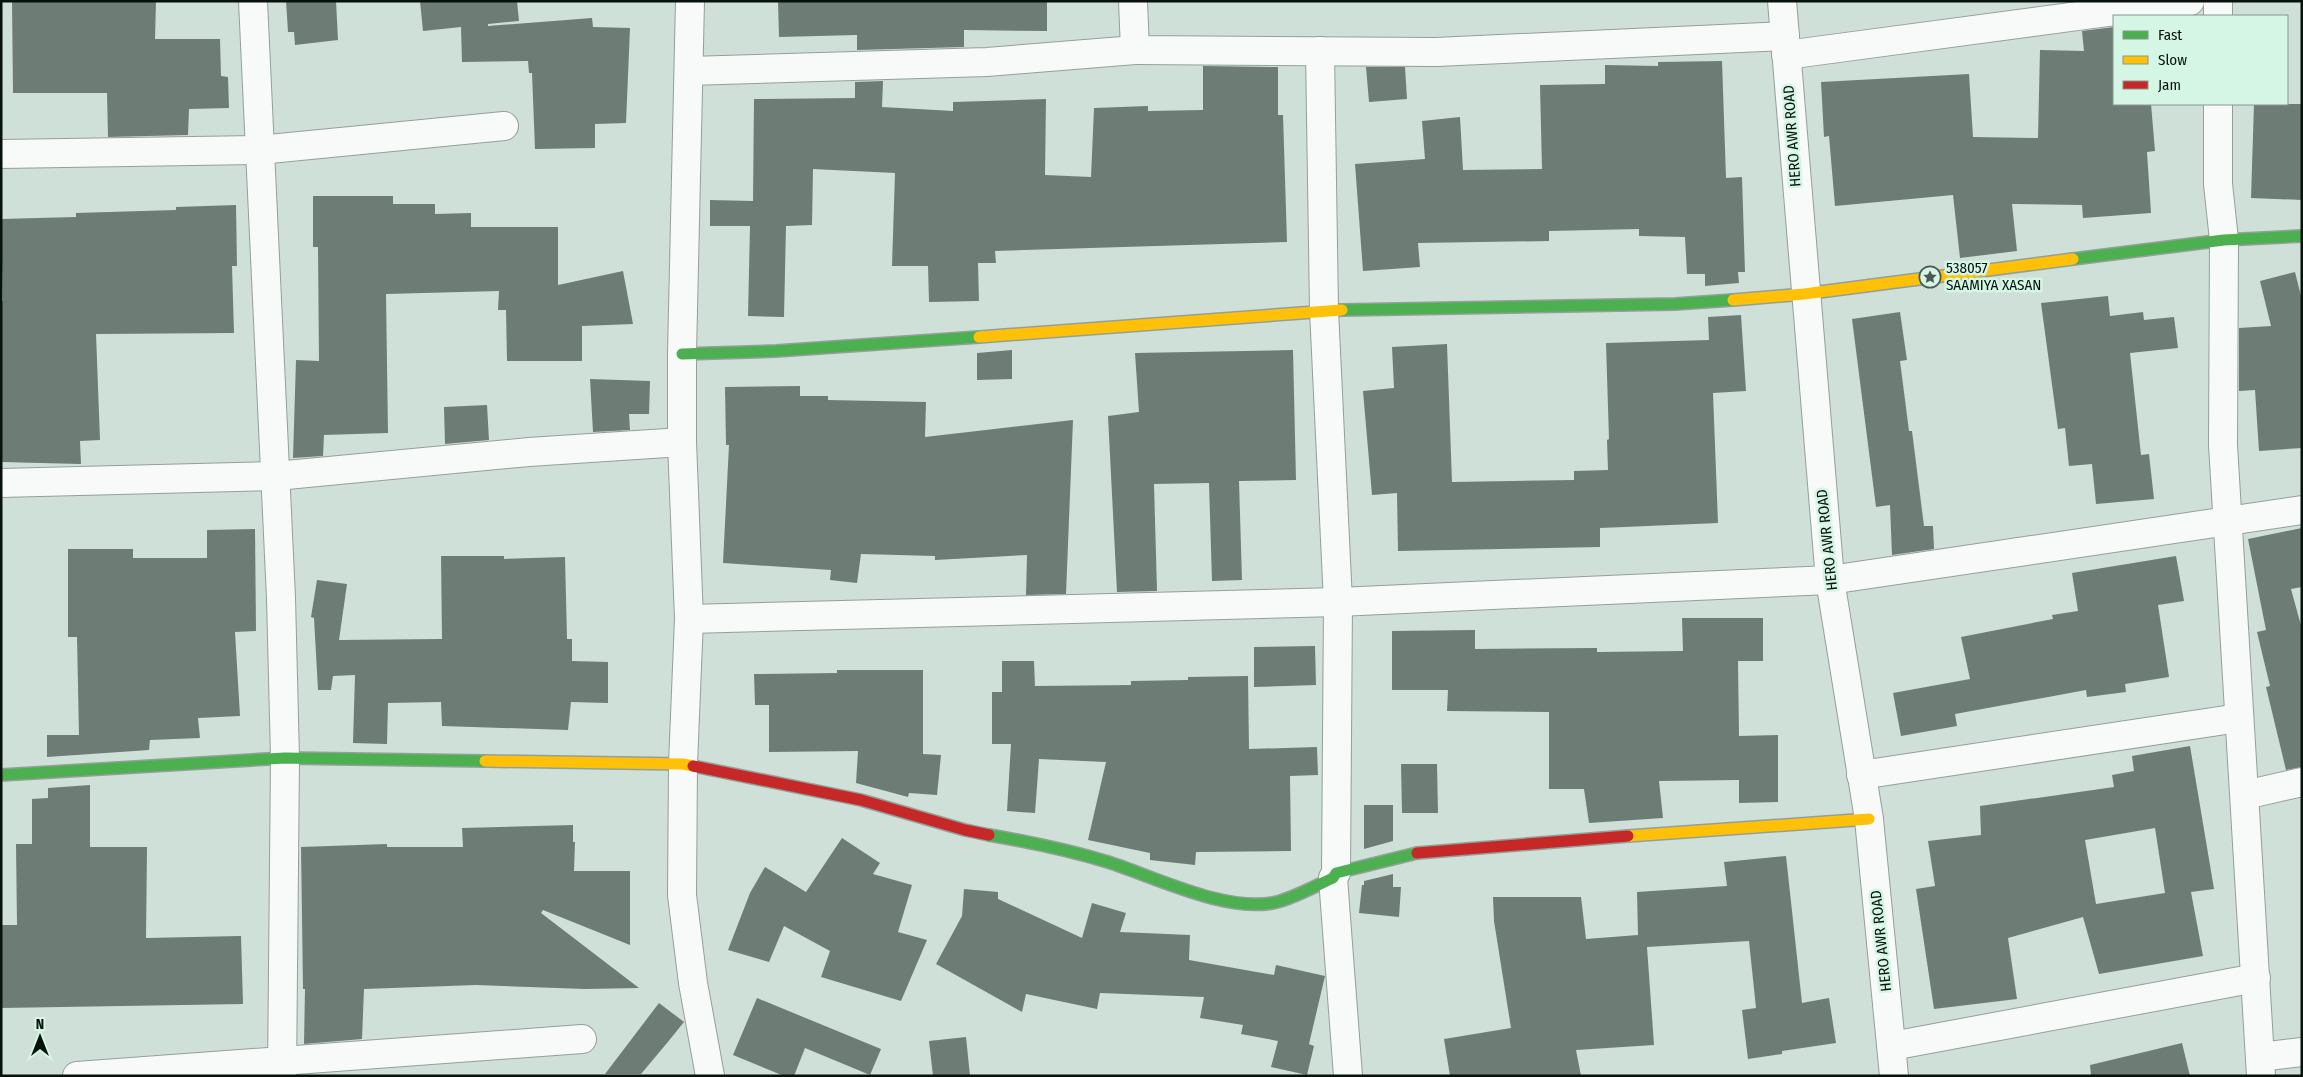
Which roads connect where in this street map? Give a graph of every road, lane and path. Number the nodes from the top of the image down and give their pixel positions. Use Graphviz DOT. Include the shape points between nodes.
graph roads {
  1 [pos="253,1"];
  2 [pos="690,1"];
  3 [pos="1133,1"];
  4 [pos="1782,1"];
  5 [pos="2190,1"];
  6 [pos="2218,1"];
  7 [pos="2218,15"];
  8 [pos="1785,45"];
  9 [pos="1135,50"];
  10 [pos="1320,51"];
  11 [pos="689,70"];
  12 [pos="2218,105"];
  13 [pos="504,126"];
  14 [pos="259,150"];
  15 [pos="1,154"];
  16 [pos="2302,236"];
  17 [pos="2224,240"];
  18 [pos="1804,294"];
  19 [pos="1324,310"];
  20 [pos="682,354"];
  21 [pos="682,442"];
  22 [pos="276,476"];
  23 [pos="1,483"];
  24 [pos="2302,510"];
  25 [pos="2227,522"];
  26 [pos="1830,580"];
  27 [pos="1338,602"];
  28 [pos="689,619"];
  29 [pos="2239,718"];
  30 [pos="285,758"];
  31 [pos="683,764"];
  32 [pos="1,775"];
  33 [pos="1861,775"];
  34 [pos="2302,782"];
  35 [pos="2245,795"];
  36 [pos="1869,818"];
  37 [pos="1335,876"];
  38 [pos="2256,978"];
  39 [pos="582,1039"];
  40 [pos="1892,1046"];
  41 [pos="2302,1052"];
  42 [pos="2261,1067"];
  43 [pos="282,1068"];
  44 [pos="1892,1075"];
  45 [pos="77,1076"];
  46 [pos="710,1076"];
  47 [pos="1348,1076"];
  1 -- 14 [label="street"];
  2 -- 11 [label="street"];
  3 -- 9 [label="street"];
  4 -- 8 [label="street, HERO AWR ROAD"];
  5 -- 8 [label="street"];
  6 -- 7 [label="street"];
  8 -- 10 [label="street"];
  8 -- 18 [label="street, HERO AWR ROAD"];
  9 -- 10 [label="street"];
  9 -- 11 [label="street" via="987,62"];
  10 -- 19 [label="street"];
  11 -- 20 [label="street"];
  12 -- 17 [label="street" via="2218,184"];
  13 -- 14 [label="street"];
  14 -- 15 [label="street"];
  14 -- 22 [label="street"];
  16 -- 17 [label="street"];
  17 -- 18 [label="street"];
  17 -- 25 [label="street" via="2223,445"];
  18 -- 19 [label="street" via="1675,304"];
  18 -- 26 [label="street, HERO AWR ROAD"];
  19 -- 20 [label="street" via="786,351"];
  19 -- 27 [label="street"];
  20 -- 21 [label="street"];
  21 -- 22 [label="street" via="529,452"];
  21 -- 28 [label="street"];
  22 -- 23 [label="street"];
  22 -- 30 [label="street"];
  24 -- 25 [label="street"];
  25 -- 26 [label="street"];
  25 -- 29 [label="street"];
  26 -- 27 [label="street"];
  26 -- 33 [label="street, HERO AWR ROAD"];
  27 -- 28 [label="street"];
  27 -- 37 [label="street"];
  28 -- 31 [label="street"];
  29 -- 33 [label="street"];
  29 -- 35 [label="street"];
  30 -- 31 [label="street"];
  30 -- 32 [label="street"];
  30 -- 43 [label="street"];
  31 -- 37 [label="street" via="861,800 965,830 1041,844 1107,862 1219,900 1250,904 1277,902"];
  31 -- 46 [label="street" via="682,895 693,983"];
  33 -- 36 [label="street, HERO AWR ROAD"];
  34 -- 35 [label="street"];
  35 -- 38 [label="street"];
  36 -- 37 [label="street" via="1438,850 1395,856"];
  36 -- 40 [label="street, HERO AWR ROAD"];
  37 -- 47 [label="street"];
  38 -- 40 [label="street"];
  38 -- 42 [label="street"];
  39 -- 43 [label="street"];
  40 -- 44 [label="street, HERO AWR ROAD"];
  41 -- 42 [label="street"];
  43 -- 45 [label="street"];
}
